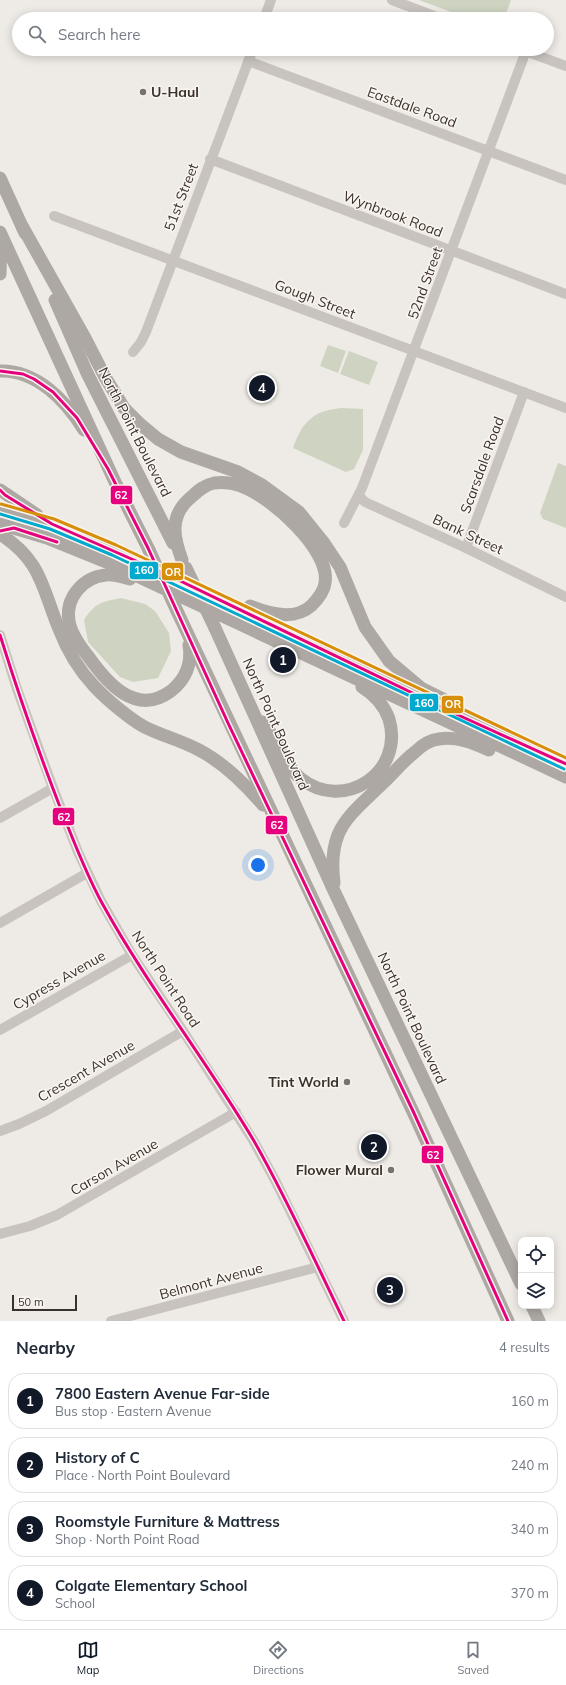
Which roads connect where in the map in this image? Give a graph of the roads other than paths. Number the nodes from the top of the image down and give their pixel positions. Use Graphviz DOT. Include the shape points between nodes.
graph roads {
  1 [pos="270,0"];
  2 [pos="392,0"];
  3 [pos="266,12"];
  4 [pos="424,12"];
  5 [pos="250,56"];
  6 [pos="521,56"];
  7 [pos="539,56"];
  8 [pos="248,61"];
  9 [pos="566,66"];
  10 [pos="489,151"];
  11 [pos="210,159"];
  12 [pos="0,178"];
  13 [pos="566,180"];
  14 [pos="54,216"];
  15 [pos="22,226"];
  16 [pos="0,233"];
  17 [pos="452,251"];
  18 [pos="172,260"];
  19 [pos="0,274"];
  20 [pos="566,294"];
  21 [pos="414,351"];
  22 [pos="132,352"];
  23 [pos="0,371"];
  24 [pos="524,392"];
  25 [pos="566,408"];
  26 [pos="116,482"];
  27 [pos="0,490"];
  28 [pos="359,496"];
  29 [pos="0,509"];
  30 [pos="344,523"];
  31 [pos="0,524"];
  32 [pos="52,524"];
  33 [pos="14,528"];
  34 [pos="0,531"];
  35 [pos="0,534"];
  36 [pos="466,548"];
  37 [pos="184,564"];
  38 [pos="168,575"];
  39 [pos="160,587"];
  40 [pos="566,597"];
  41 [pos="0,635"];
  42 [pos="188,636"];
  43 [pos="299,653"];
  44 [pos="252,710"];
  45 [pos="456,714"];
  46 [pos="539,764"];
  47 [pos="566,764"];
  48 [pos="566,777"];
  49 [pos="53,788"];
  50 [pos="274,817"];
  51 [pos="0,818"];
  52 [pos="87,873"];
  53 [pos="335,893"];
  54 [pos="0,923"];
  55 [pos="132,955"];
  56 [pos="0,1030"];
  57 [pos="183,1030"];
  58 [pos="236,1112"];
  59 [pos="0,1131"];
  60 [pos="0,1234"];
  61 [pos="318,1267"];
  62 [pos="518,1278"];
  63 [pos="533,1309"];
  64 [pos="111,1321"];
  65 [pos="344,1321"];
  66 [pos="508,1321"];
  67 [pos="539,1321"];
  1 -- 3 [label="street"];
  2 -- 4 [label="street"];
  5 -- 8 [label="street, 51st Street"];
  6 -- 10 [label="street, 52nd Street"];
  7 -- 9 [label="street"];
  8 -- 10 [label="street, Eastdale Road"];
  8 -- 11 [label="street, 51st Street"];
  10 -- 13 [label="street, Eastdale Road"];
  10 -- 17 [label="street, 52nd Street"];
  11 -- 17 [label="street, Wynbrook Road"];
  11 -- 18 [label="street, 51st Street"];
  12 -- 15 [label="main road, North Point Boulevard"];
  14 -- 18 [label="street, Gough Street"];
  15 -- 37 [label="main road, North Point Boulevard" via="87,373"];
  15 -- 45 [label="main road" via="124,408 158,439 191,457 238,472 262,485 299,512 340,567 365,627 389,661 421,688 445,700"];
  16 -- 19 [label="main road"];
  16 -- 26 [label="main road"];
  17 -- 20 [label="street, Wynbrook Road"];
  17 -- 21 [label="street, 52nd Street"];
  18 -- 21 [label="street, Gough Street"];
  18 -- 22 [label="street, 51st Street" via="144,338"];
  21 -- 24 [label="street, Gough Street"];
  21 -- 28 [label="street, 52nd Street"];
  23 -- 26 [label="main road" via="17,372 28,376 64,402 78,419"];
  24 -- 25 [label="street, Gough Street"];
  24 -- 36 [label="street, Scarsdale Road"];
  26 -- 42 [label="main road, bridge"];
  27 -- 32 [label="main road"];
  28 -- 30 [label="street, 52nd Street"];
  28 -- 36 [label="street, Bank Street" via="365,502"];
  29 -- 32 [label="main road"];
  31 -- 33 [label="main road"];
  32 -- 38 [label="main road"];
  33 -- 34 [label="main road"];
  33 -- 39 [label="main road" via="95,557"];
  35 -- 50 [label="main road" via="11,541 32,564 40,577 64,641 93,685 136,722 214,760 252,792"];
  36 -- 40 [label="street, Bank Street"];
  37 -- 38 [label="main road" via="175,542 174,525 184,503 201,488 214,483 226,483 242,486 261,497 297,527 322,560 325,583 321,595 308,608 280,615 261,611"];
  37 -- 44 [label="main road, North Point Boulevard, bridge"];
  38 -- 45 [label="main road"];
  39 -- 42 [label="main road" via="111,575 95,577 74,593 70,600 69,621 72,632 94,665 115,689 134,698 145,699 166,694 184,678 191,657"];
  39 -- 43 [label="main road"];
  41 -- 49 [label="street, North Point Road"];
  42 -- 50 [label="main road"];
  43 -- 44 [label="main road" via="371,692 384,706 392,735 391,747 380,770 368,781 343,791 311,786 287,764 272,733"];
  43 -- 46 [label="main road"];
  44 -- 53 [label="main road, North Point Boulevard"];
  45 -- 47 [label="main road"];
  46 -- 48 [label="main road"];
  46 -- 53 [label="main road" via="522,763 468,741 455,739 439,739 421,747 342,827 335,843 332,867"];
  49 -- 51 [label="street"];
  49 -- 52 [label="street, North Point Road"];
  50 -- 66 [label="main road"];
  52 -- 54 [label="street"];
  52 -- 55 [label="street, North Point Road" via="100,901"];
  53 -- 62 [label="main road, North Point Boulevard"];
  55 -- 56 [label="street, Cypress Avenue"];
  55 -- 57 [label="street, North Point Road"];
  57 -- 58 [label="street, North Point Road"];
  57 -- 59 [label="street, Crescent Avenue" via="46,1111"];
  58 -- 60 [label="street, Carson Avenue" via="57,1215"];
  58 -- 61 [label="street, North Point Road" via="276,1182"];
  61 -- 64 [label="street, Belmont Avenue"];
  61 -- 65 [label="street, North Point Road"];
  63 -- 67 [label="main road"];
}
